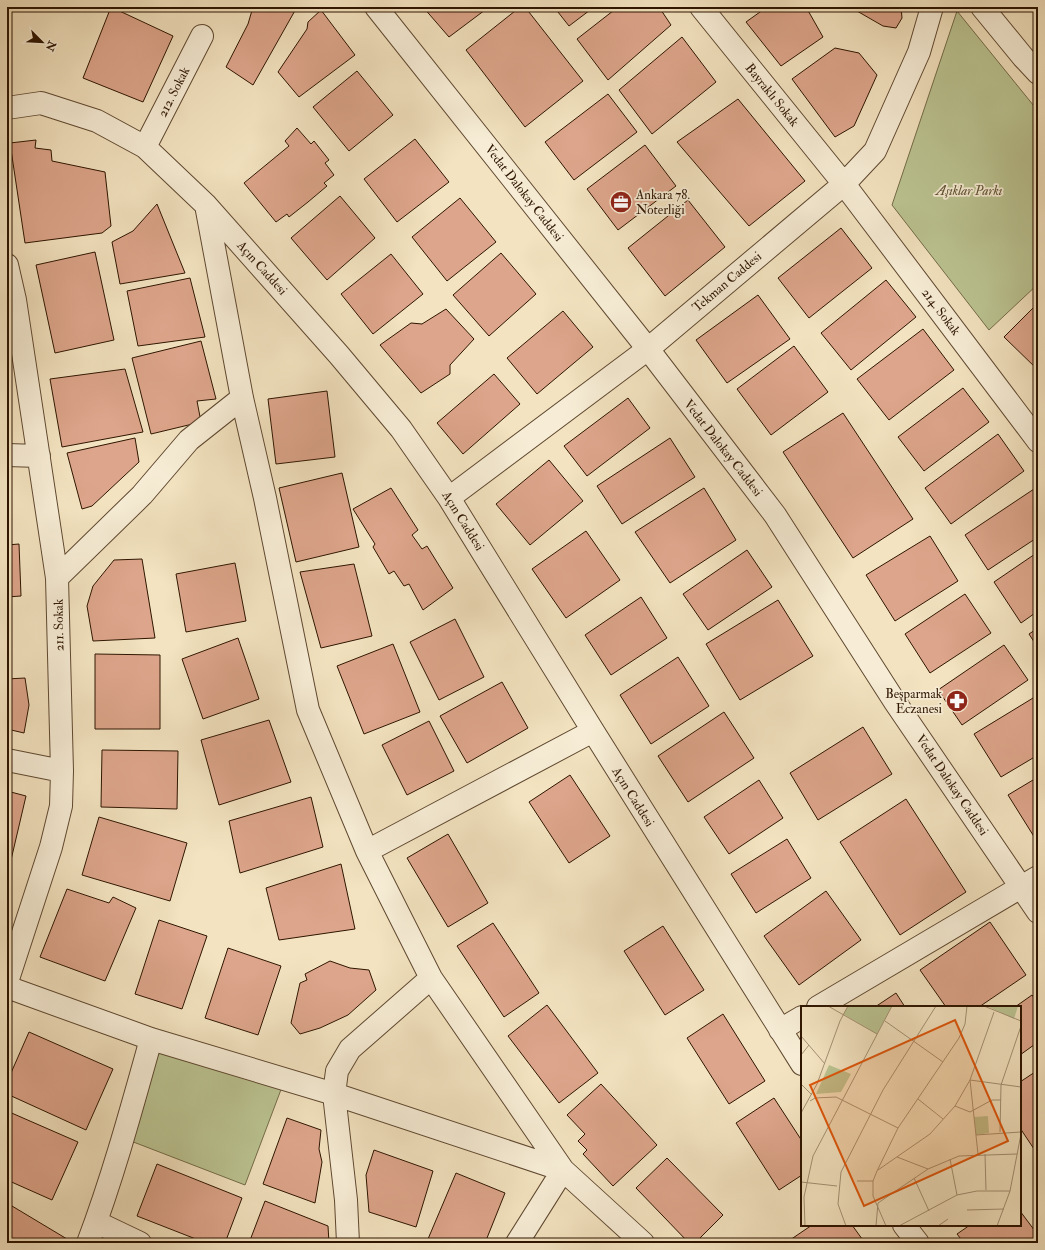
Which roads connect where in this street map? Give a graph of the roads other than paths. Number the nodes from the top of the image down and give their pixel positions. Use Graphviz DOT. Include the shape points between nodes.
graph roads {
  1 [pos="376,7"];
  2 [pos="701,7"];
  3 [pos="932,7"];
  4 [pos="982,7"];
  5 [pos="202,36"];
  6 [pos="1038,73"];
  7 [pos="7,108"];
  8 [pos="145,147"];
  9 [pos="844,184"];
  10 [pos="206,205"];
  11 [pos="7,265"];
  12 [pos="648,349"];
  13 [pos="242,398"];
  14 [pos="1038,441"];
  15 [pos="7,455"];
  16 [pos="39,456"];
  17 [pos="449,498"];
  18 [pos="58,578"];
  19 [pos="592,731"];
  20 [pos="7,760"];
  21 [pos="62,771"];
  22 [pos="367,851"];
  23 [pos="1030,882"];
  24 [pos="1038,912"];
  25 [pos="431,978"];
  26 [pos="7,982"];
  27 [pos="7,987"];
  28 [pos="820,1006"];
  29 [pos="801,1018"];
  30 [pos="780,1030"];
  31 [pos="150,1039"];
  32 [pos="801,1062"];
  33 [pos="334,1094"];
  34 [pos="563,1170"];
  35 [pos="96,1222"];
  36 [pos="905,1226"];
  37 [pos="88,1243"];
  38 [pos="140,1243"];
  39 [pos="348,1243"];
  40 [pos="517,1243"];
  41 [pos="643,1243"];
  42 [pos="918,1243"];
  1 -- 12 [label="street, Vedat Dalokay Caddesi"];
  2 -- 9 [label="street, Bayraklı Sokak"];
  3 -- 9 [label="street, Tekman Caddesi" via="919,52 875,151"];
  4 -- 6 [label="street"];
  5 -- 8 [label="street, 212. Sokak"];
  7 -- 8 [label="street, Açın Caddesi" via="41,103 97,121"];
  8 -- 10 [label="street, Açın Caddesi"];
  9 -- 12 [label="street, Tekman Caddesi"];
  9 -- 14 [label="street, 214. Sokak"];
  10 -- 13 [label="street"];
  10 -- 17 [label="street, Açın Caddesi" via="401,429"];
  11 -- 16 [label="street, 211. Sokak"];
  12 -- 17 [label="street, Tekman Caddesi"];
  12 -- 23 [label="street, Vedat Dalokay Caddesi" via="775,515 895,702"];
  13 -- 18 [label="street" via="189,440 142,494"];
  13 -- 22 [label="street" via="308,710"];
  15 -- 16 [label="street"];
  16 -- 18 [label="street, 211. Sokak"];
  17 -- 19 [label="street, Açın Caddesi"];
  18 -- 21 [label="street, 211. Sokak"];
  19 -- 22 [label="street"];
  19 -- 30 [label="street, Açın Caddesi"];
  20 -- 21 [label="street"];
  21 -- 26 [label="street, 211. Sokak" via="61,806"];
  22 -- 25 [label="street"];
  23 -- 24 [label="street, Vedat Dalokay Caddesi"];
  23 -- 28 [label="street"];
  25 -- 33 [label="street" via="350,1049 337,1071"];
  25 -- 34 [label="street"];
  27 -- 31 [label="street"];
  29 -- 30 [label="street"];
  30 -- 32 [label="street, Açın Caddesi"];
  31 -- 33 [label="street"];
  31 -- 35 [label="street" via="129,1119"];
  33 -- 34 [label="street"];
  33 -- 39 [label="street" via="346,1200"];
  34 -- 40 [label="street"];
  34 -- 41 [label="street"];
  35 -- 37 [label="street"];
  35 -- 38 [label="street"];
  36 -- 42 [label="street"];
}
